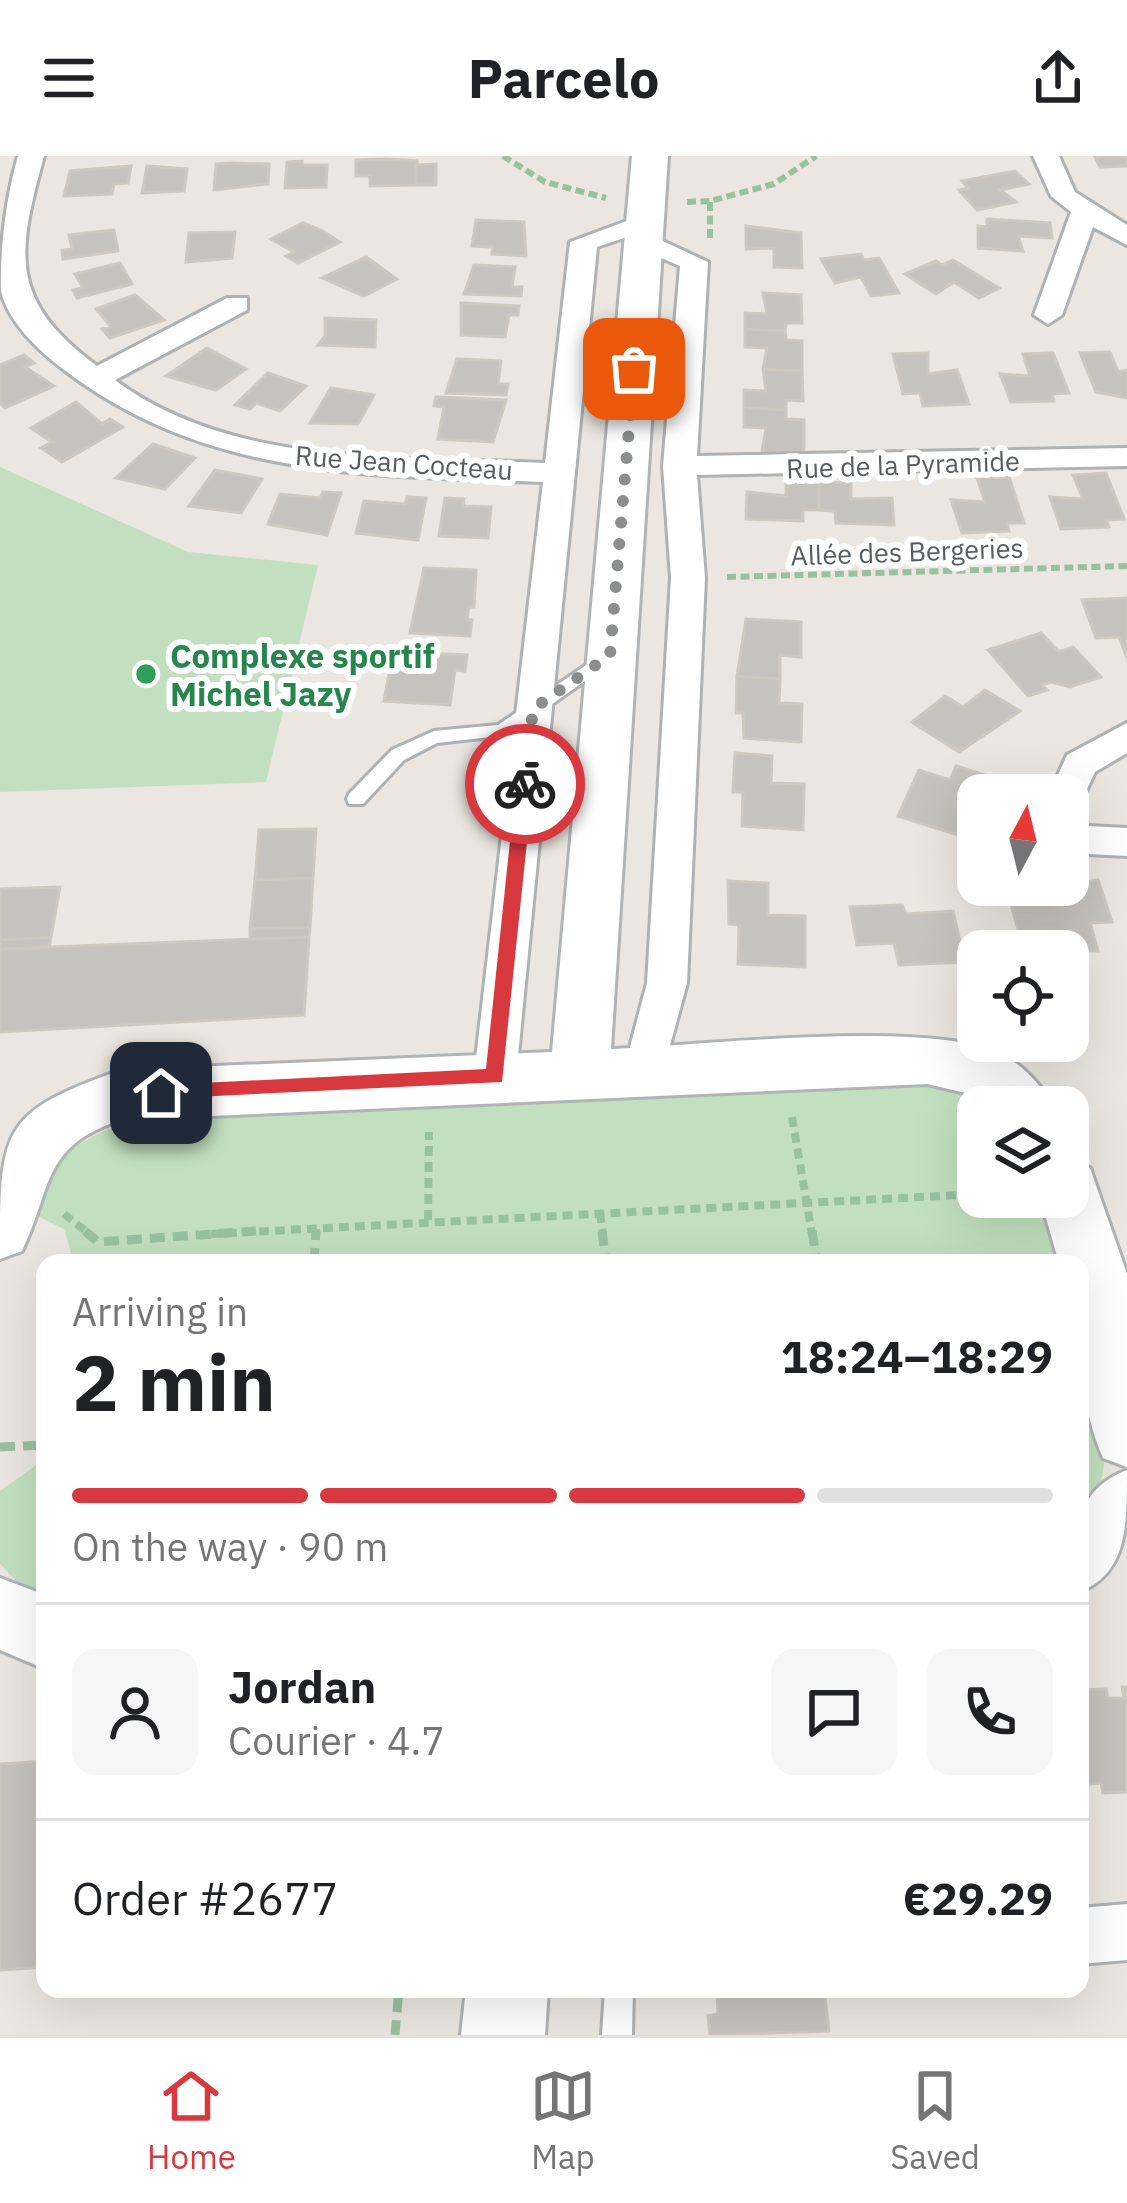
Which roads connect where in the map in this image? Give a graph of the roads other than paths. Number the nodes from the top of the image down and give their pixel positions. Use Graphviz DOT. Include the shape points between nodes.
graph roads {
  1 [pos="31,156"];
  2 [pos="650,156"];
  3 [pos="1046,156"];
  4 [pos="1084,213"];
  5 [pos="643,231"];
  6 [pos="1127,237"];
  7 [pos="237,304"];
  8 [pos="1048,315"];
  9 [pos="92,381"];
  10 [pos="1127,457"];
  11 [pos="680,466"];
  12 [pos="557,473"];
  13 [pos="610,655"];
  14 [pos="533,709"];
  15 [pos="1127,736"];
  16 [pos="1075,774"];
  17 [pos="356,799"];
  18 [pos="1089,840"];
  19 [pos="1127,842"];
  20 [pos="645,1070"];
  21 [pos="580,1072"];
  22 [pos="495,1076"];
  23 [pos="999,1086"];
  24 [pos="4,1211"];
  25 [pos="1078,1218"];
  26 [pos="1089,1254"];
  27 [pos="1089,1255"];
  28 [pos="1127,1435"];
  29 [pos="1127,1504"];
  30 [pos="1089,1554"];
  31 [pos="0,1614"];
  32 [pos="36,1628"];
  33 [pos="1127,1932"];
  34 [pos="1089,1935"];
  35 [pos="506,1998"];
  36 [pos="619,1998"];
  37 [pos="503,2035"];
  38 [pos="617,2035"];
  1 -- 9 [label="street, Rue Jean Cocteau" via="11,230 13,285 43,337"];
  2 -- 5 [label="main road"];
  3 -- 4 [label="street" via="1064,196"];
  4 -- 6 [label="street"];
  4 -- 8 [label="street"];
  5 -- 11 [label="street" via="694,262"];
  5 -- 12 [label="street" via="584,242"];
  5 -- 13 [label="main road"];
  7 -- 9 [label="street"];
  9 -- 12 [label="street, Rue Jean Cocteau" via="155,420 234,446 339,462"];
  10 -- 11 [label="street, Rue de la Pyramide"];
  11 -- 20 [label="street" via="688,578 667,982"];
  12 -- 14 [label="street"];
  13 -- 14 [label="lane"];
  13 -- 21 [label="main road"];
  14 -- 17 [label="lane" via="502,731 434,737 398,755"];
  14 -- 22 [label="street"];
  15 -- 16 [label="street"];
  18 -- 19 [label="street"];
  20 -- 21 [label="main road"];
  20 -- 23 [label="main road" via="927,1060 984,1073"];
  21 -- 22 [label="main road"];
  22 -- 24 [label="main road" via="121,1095 74,1108 35,1136"];
  25 -- 26 [label="main road"];
  27 -- 28 [label="main road"];
  29 -- 30 [label="main road"];
  31 -- 32 [label="main road"];
  33 -- 34 [label="street"];
  35 -- 37 [label="main road"];
  36 -- 38 [label="lane"];
}
